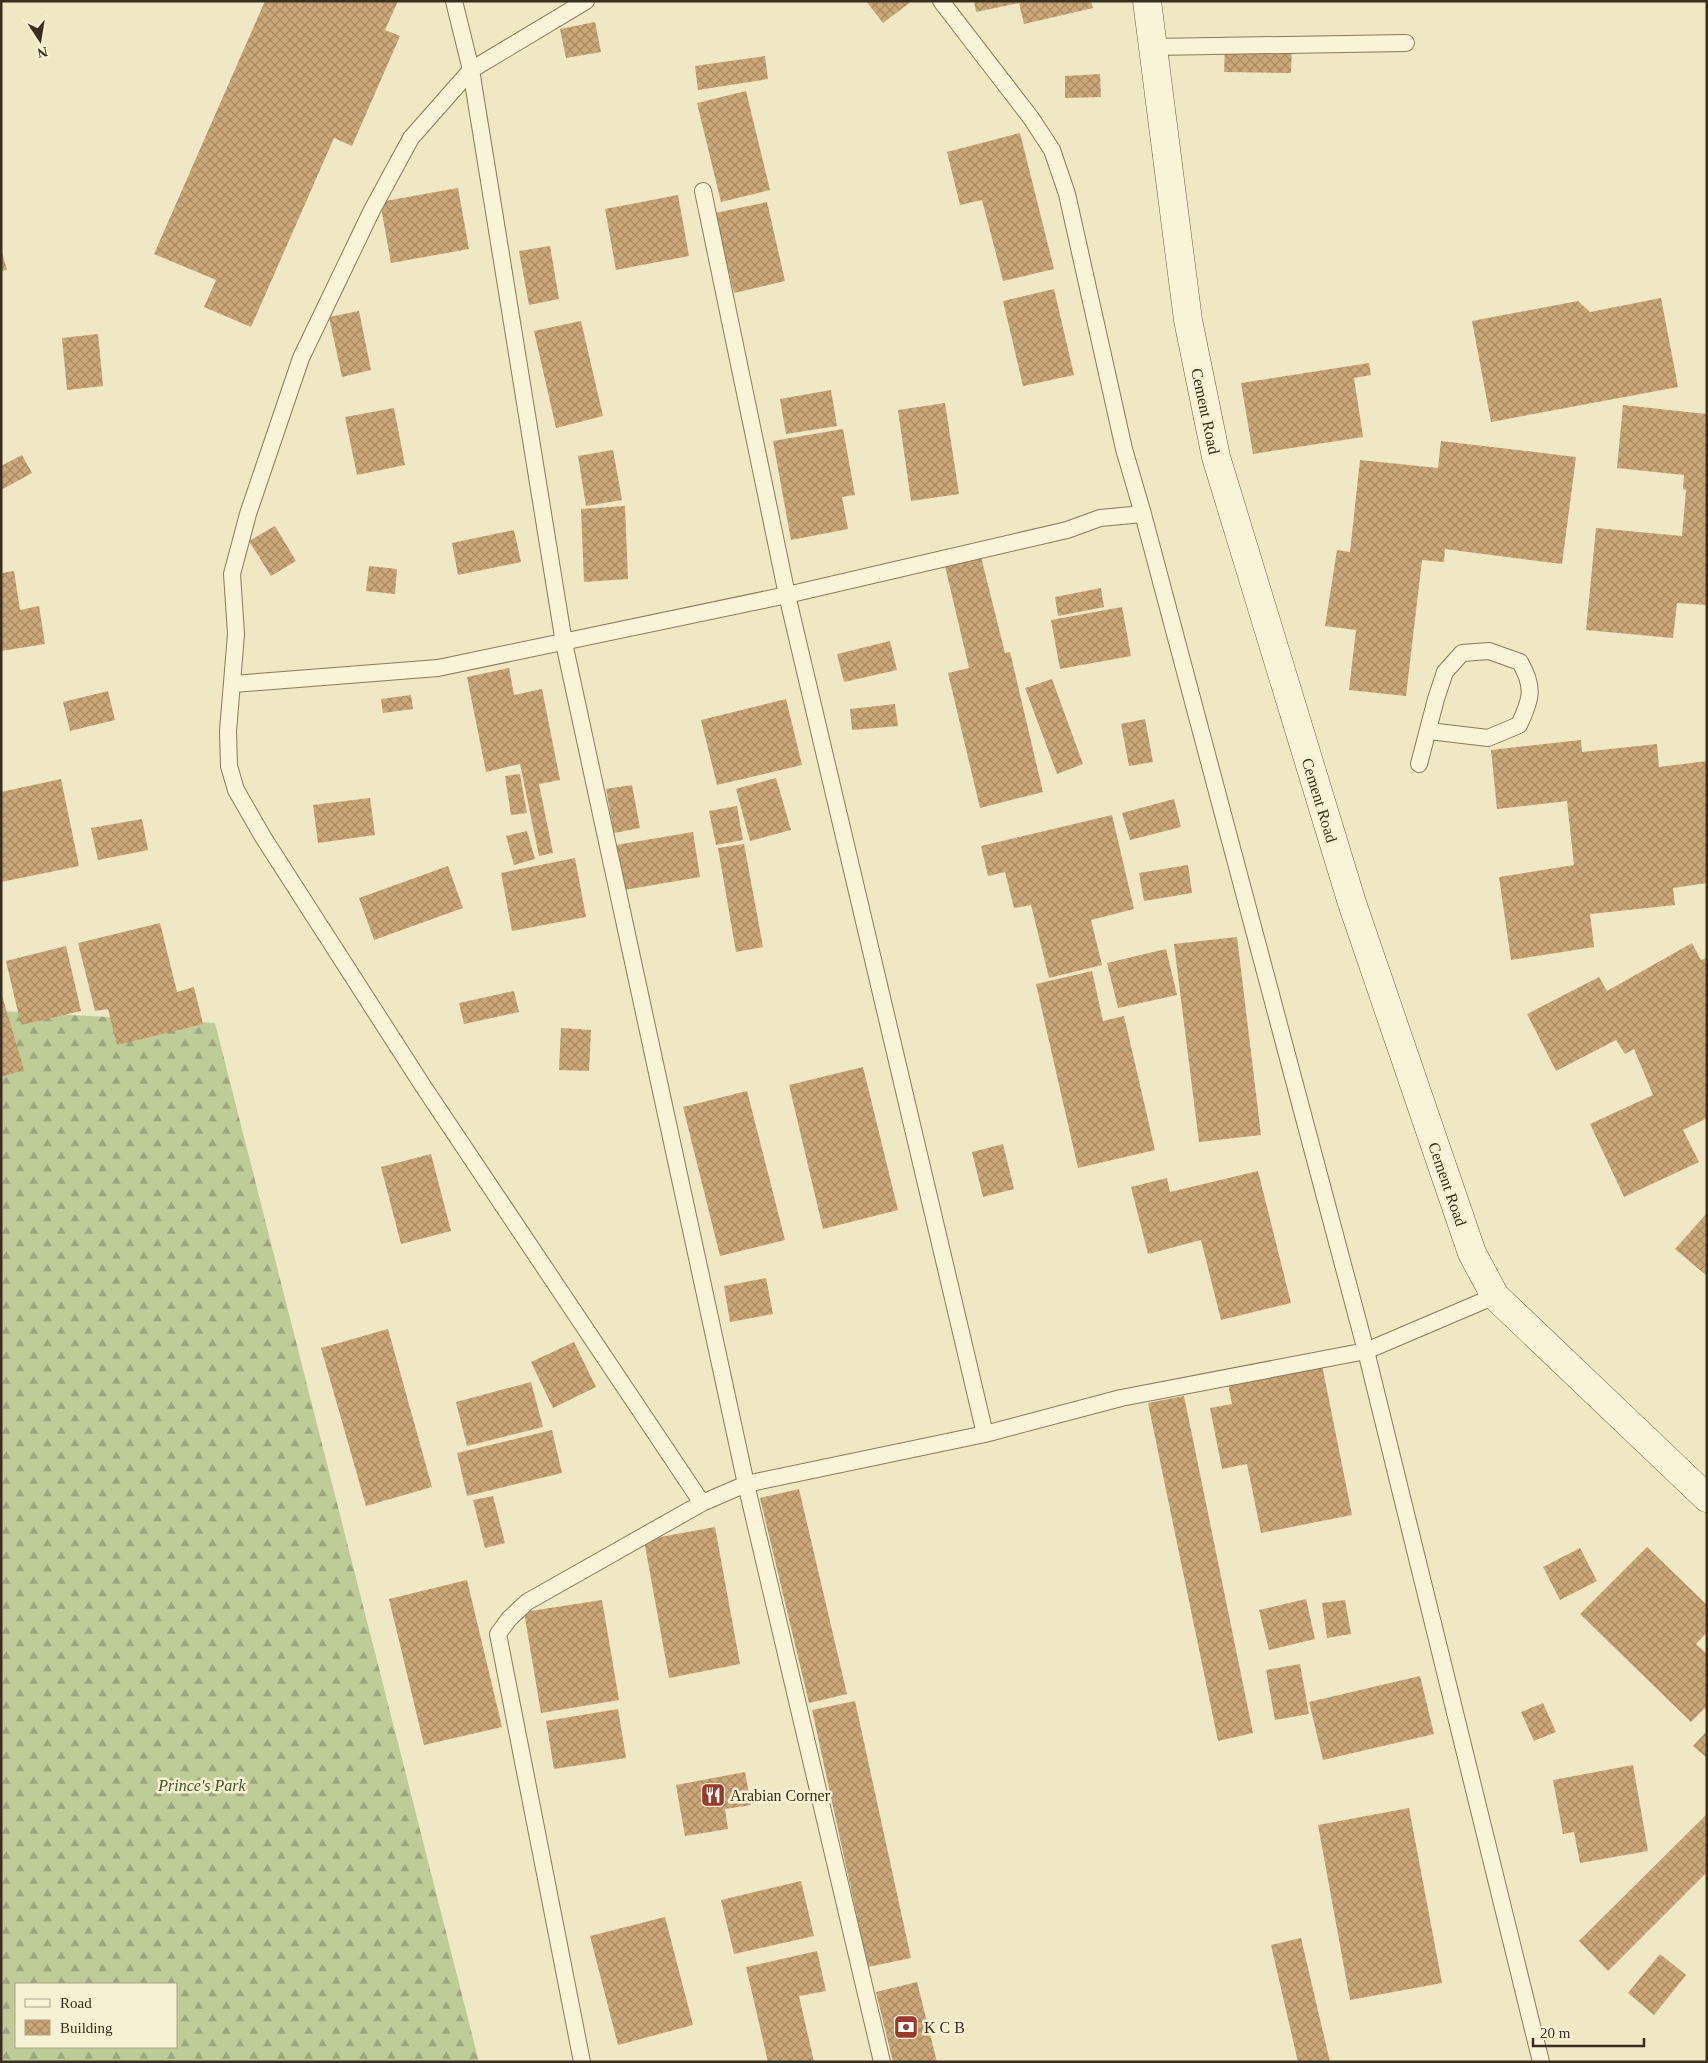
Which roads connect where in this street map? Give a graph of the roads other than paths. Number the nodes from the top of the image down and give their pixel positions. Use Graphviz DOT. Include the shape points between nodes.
graph roads {
  1 [pos="454,1"];
  2 [pos="586,1"];
  3 [pos="941,1"];
  4 [pos="1147,1"];
  5 [pos="1406,43"];
  6 [pos="1153,47"];
  7 [pos="471,70"];
  8 [pos="703,191"];
  9 [pos="1143,514"];
  10 [pos="786,595"];
  11 [pos="564,643"];
  12 [pos="233,684"];
  13 [pos="1429,731"];
  14 [pos="1419,764"];
  15 [pos="1495,1296"];
  16 [pos="1366,1351"];
  17 [pos="985,1434"];
  18 [pos="746,1484"];
  19 [pos="1707,1498"];
  20 [pos="702,1503"];
  21 [pos="582,2062"];
  22 [pos="882,2062"];
  23 [pos="1541,2062"];
  1 -- 7 [label="lane"];
  2 -- 7 [label="lane"];
  3 -- 9 [label="lane" via="1052,150 1067,194 1124,449"];
  4 -- 6 [label="main road, Cement Road"];
  5 -- 6 [label="lane"];
  6 -- 15 [label="main road, Cement Road" via="1188,320 1216,457 1352,903 1472,1254"];
  7 -- 11 [label="lane"];
  7 -- 12 [label="lane" via="411,138 300,358 248,514 232,574 236,634"];
  8 -- 10 [label="lane"];
  9 -- 10 [label="lane" via="1100,518 1067,530"];
  9 -- 16 [label="lane"];
  10 -- 11 [label="lane"];
  10 -- 17 [label="lane"];
  11 -- 12 [label="lane" via="438,668"];
  11 -- 18 [label="lane"];
  12 -- 20 [label="lane" via="228,731 229,766 245,806 423,1086"];
  13 -- 13 [label="lane" via="1445,672 1462,653 1488,651 1520,662 1528,676 1531,701 1519,725 1488,738"];
  13 -- 14 [label="lane"];
  15 -- 16 [label="lane"];
  15 -- 19 [label="main road, Cement Road"];
  16 -- 17 [label="lane" via="1121,1398"];
  16 -- 23 [label="lane"];
  17 -- 18 [label="lane"];
  18 -- 20 [label="lane"];
  18 -- 22 [label="lane"];
  20 -- 21 [label="lane" via="527,1602 498,1634"];
}
